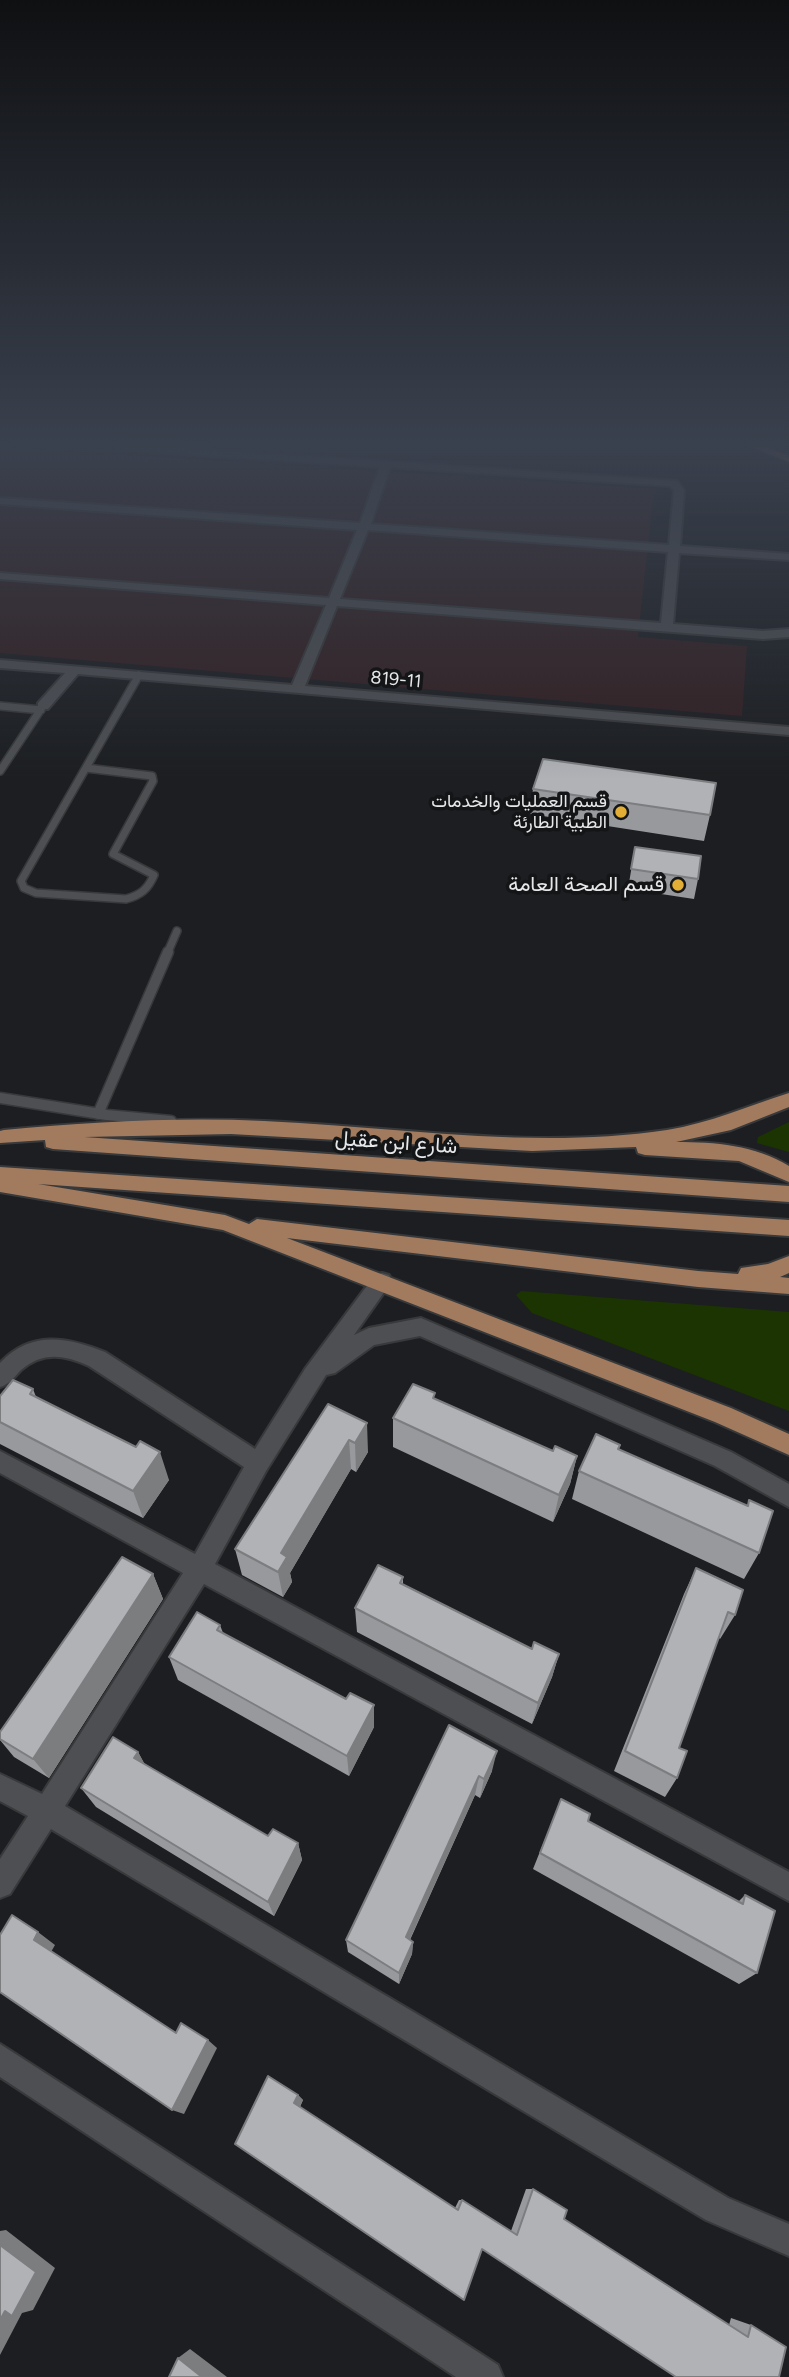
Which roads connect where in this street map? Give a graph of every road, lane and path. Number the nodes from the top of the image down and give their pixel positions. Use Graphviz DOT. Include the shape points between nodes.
graph roads {
  1 [pos="351,558"];
  2 [pos="673,558"];
  3 [pos="0,576"];
  4 [pos="333,601"];
  5 [pos="667,627"];
  6 [pos="789,633"];
  7 [pos="763,635"];
  8 [pos="789,641"];
  9 [pos="0,664"];
  10 [pos="75,670"];
  11 [pos="139,675"];
  12 [pos="297,689"];
  13 [pos="0,706"];
  14 [pos="42,708"];
  15 [pos="789,731"];
  16 [pos="86,768"];
  17 [pos="0,771"];
  18 [pos="177,931"];
  19 [pos="0,1098"];
  20 [pos="789,1100"];
  21 [pos="97,1114"];
  22 [pos="224,1126"];
  23 [pos="2,1137"];
  24 [pos="550,1144"];
  25 [pos="0,1174"];
  26 [pos="789,1175"];
  27 [pos="0,1185"];
  28 [pos="789,1194"];
  29 [pos="225,1223"];
  30 [pos="789,1228"];
  31 [pos="789,1264"];
  32 [pos="698,1279"];
  33 [pos="382,1282"];
  34 [pos="789,1286"];
  35 [pos="313,1376"];
  36 [pos="0,1378"];
  37 [pos="789,1445"];
  38 [pos="0,1461"];
  39 [pos="258,1464"];
  40 [pos="789,1496"];
  41 [pos="200,1568"];
  42 [pos="0,1787"];
  43 [pos="47,1811"];
  44 [pos="0,1884"];
  45 [pos="789,1887"];
  46 [pos="0,2059"];
  47 [pos="789,2240"];
  48 [pos="486,2377"];
  1 -- 4 [label="street"];
  2 -- 5 [label="street"];
  3 -- 4 [label="street"];
  4 -- 5 [label="street"];
  4 -- 12 [label="street"];
  5 -- 7 [label="street"];
  6 -- 7 [label="street"];
  7 -- 8 [label="street"];
  9 -- 10 [label="street, 819-11"];
  10 -- 11 [label="street, 819-11"];
  10 -- 14 [label="street"];
  11 -- 12 [label="street, 819-11"];
  11 -- 16 [label="lane"];
  12 -- 15 [label="street, 819-11"];
  13 -- 14 [label="lane"];
  14 -- 17 [label="lane"];
  16 -- 16 [label="lane" via="22,881 24,888 36,893 126,899 147,892 154,876 151,870 119,861 113,854 152,776"];
  18 -- 21 [label="lane"];
  19 -- 21 [label="lane"];
  20 -- 24 [label="main road" via="705,1131 643,1140"];
  21 -- 22 [label="lane"];
  22 -- 23 [label="main road"];
  22 -- 24 [label="main road"];
  23 -- 28 [label="main road, شارع ابن عقيل"];
  24 -- 26 [label="main road" via="724,1151 777,1166"];
  25 -- 30 [label="main road"];
  27 -- 29 [label="main road"];
  29 -- 32 [label="main road"];
  29 -- 33 [label="main road"];
  31 -- 32 [label="main road" via="770,1272"];
  32 -- 34 [label="main road"];
  33 -- 35 [label="street"];
  33 -- 37 [label="main road"];
  35 -- 39 [label="street"];
  35 -- 40 [label="street" via="369,1337 421,1327 723,1459"];
  36 -- 39 [label="street" via="15,1359 35,1348 69,1346 97,1359"];
  38 -- 41 [label="street"];
  39 -- 41 [label="street"];
  41 -- 43 [label="street"];
  41 -- 45 [label="street"];
  42 -- 43 [label="street"];
  43 -- 44 [label="street"];
  43 -- 47 [label="street" via="717,2209"];
  46 -- 48 [label="street"];
}
